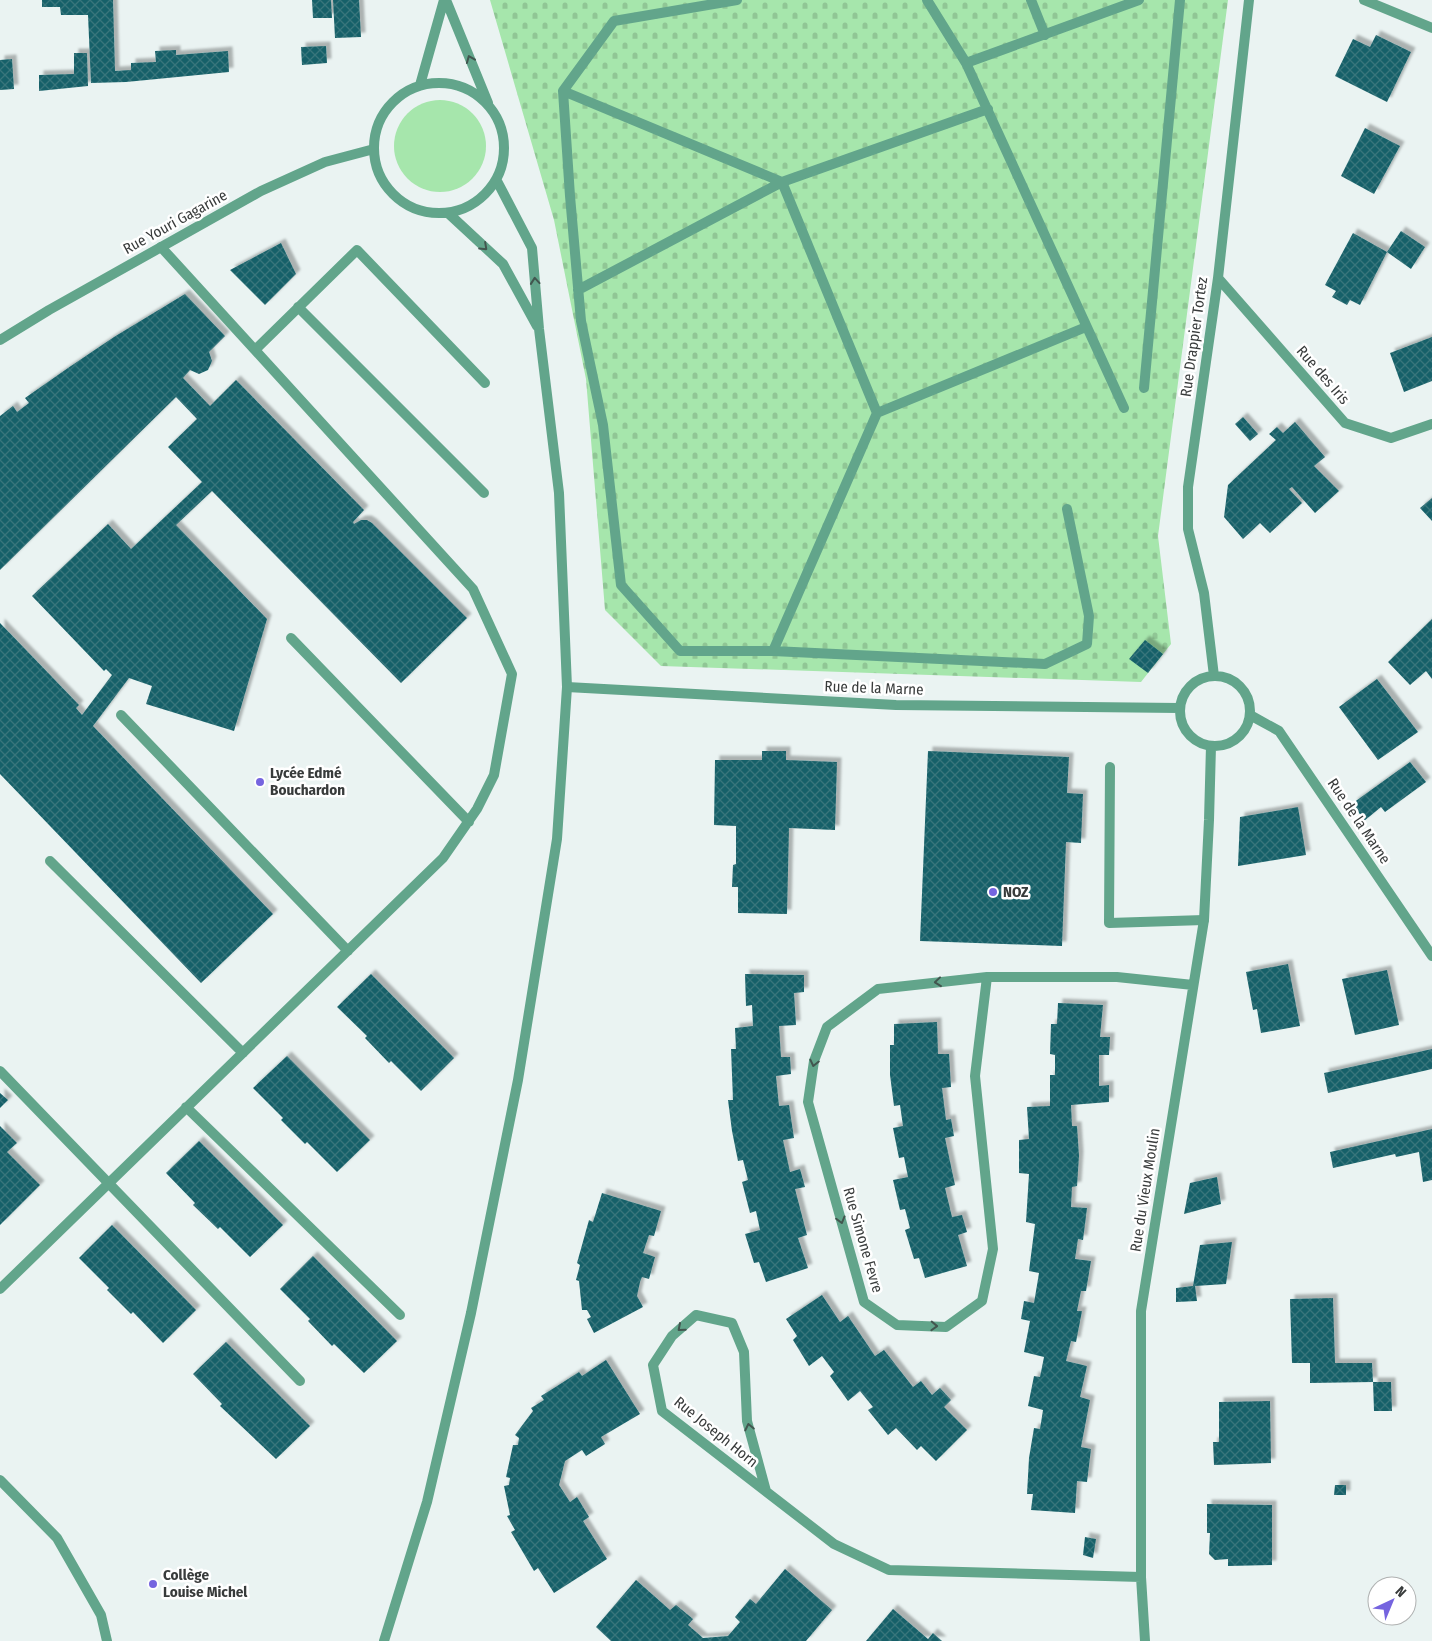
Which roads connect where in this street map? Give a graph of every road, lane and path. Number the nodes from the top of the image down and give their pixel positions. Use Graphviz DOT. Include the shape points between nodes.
graph roads {
  1 [pos="445,0"];
  2 [pos="737,0"];
  3 [pos="927,0"];
  4 [pos="1031,0"];
  5 [pos="1139,0"];
  6 [pos="1180,0"];
  7 [pos="1249,0"];
  8 [pos="1364,0"];
  9 [pos="1432,28"];
  10 [pos="1045,35"];
  11 [pos="966,63"];
  12 [pos="420,85"];
  13 [pos="563,91"];
  14 [pos="488,104"];
  15 [pos="988,109"];
  16 [pos="374,149"];
  17 [pos="497,181"];
  18 [pos="782,182"];
  19 [pos="448,213"];
  20 [pos="161,247"];
  21 [pos="1218,278"];
  22 [pos="578,290"];
  23 [pos="298,307"];
  24 [pos="1086,327"];
  25 [pos="539,329"];
  26 [pos="0,340"];
  27 [pos="255,350"];
  28 [pos="485,383"];
  29 [pos="1144,388"];
  30 [pos="1124,408"];
  31 [pos="878,413"];
  32 [pos="1432,424"];
  33 [pos="484,493"];
  34 [pos="1067,509"];
  35 [pos="290,638"];
  36 [pos="773,651"];
  37 [pos="1214,676"];
  38 [pos="567,688"];
  39 [pos="1179,708"];
  40 [pos="121,715"];
  41 [pos="1250,715"];
  42 [pos="1211,746"];
  43 [pos="1110,767"];
  44 [pos="469,822"];
  45 [pos="50,861"];
  46 [pos="1204,920"];
  47 [pos="348,950"];
  48 [pos="1432,956"];
  49 [pos="987,977"];
  50 [pos="1193,985"];
  51 [pos="243,1053"];
  52 [pos="0,1071"];
  53 [pos="186,1107"];
  54 [pos="109,1182"];
  55 [pos="0,1288"];
  56 [pos="400,1315"];
  57 [pos="300,1381"];
  58 [pos="0,1480"];
  59 [pos="766,1491"];
  60 [pos="1141,1577"];
  61 [pos="107,1641"];
  62 [pos="384,1641"];
  63 [pos="1145,1641"];
  1 -- 12 [label="street"];
  14 -- 1 [label="street, one-way"];
  2 -- 13 [label="street" via="614,21"];
  3 -- 11 [label="street"];
  4 -- 10 [label="street"];
  5 -- 10 [label="street"];
  6 -- 29 [label="street"];
  7 -- 21 [label="street, Rue Drappier Tortez"];
  8 -- 9 [label="street"];
  10 -- 11 [label="street"];
  11 -- 15 [label="street"];
  12 -- 14 [label="street" via="438,82 457,85 474,92"];
  12 -- 16 [label="street" via="401,95 386,110 377,128"];
  13 -- 18 [label="street"];
  13 -- 22 [label="street"];
  14 -- 17 [label="street" via="499,121 504,141 504,162"];
  15 -- 18 [label="street"];
  15 -- 24 [label="street"];
  16 -- 19 [label="street" via="377,168 397,198 412,208"];
  16 -- 20 [label="street, Rue Youri Gagarine" via="325,162 262,191"];
  17 -- 19 [label="street" via="476,203"];
  25 -- 17 [label="street, one-way" via="532,248"];
  18 -- 22 [label="street"];
  18 -- 31 [label="street"];
  19 -- 25 [label="street, one-way" via="503,264"];
  20 -- 26 [label="street, Rue Youri Gagarine"];
  20 -- 27 [label="street"];
  21 -- 32 [label="street, Rue des Iris" via="1345,423 1391,438"];
  21 -- 37 [label="street, Rue Drappier Tortez" via="1188,487 1188,529 1204,593"];
  22 -- 36 [label="street" via="581,321 603,426 621,585 680,651"];
  23 -- 27 [label="street"];
  23 -- 28 [label="street" via="357,250"];
  23 -- 33 [label="street"];
  24 -- 30 [label="street"];
  24 -- 31 [label="street"];
  25 -- 38 [label="street" via="558,493"];
  27 -- 44 [label="street" via="473,589 512,674 494,775"];
  31 -- 36 [label="street"];
  34 -- 36 [label="street" via="1089,616 1087,644 1045,664"];
  35 -- 44 [label="street"];
  37 -- 39 [label="street" via="1194,682 1187,689"];
  37 -- 41 [label="street" via="1224,677 1241,687 1247,696"];
  38 -- 39 [label="street, Rue de la Marne" via="896,705"];
  38 -- 62 [label="street" via="557,839 518,1080 471,1313 431,1483"];
  39 -- 42 [label="street" via="1184,729 1200,743"];
  40 -- 47 [label="street"];
  41 -- 42 [label="street" via="1241,735 1222,746"];
  41 -- 48 [label="street, Rue de la Marne" via="1279,731"];
  42 -- 46 [label="street, Rue du Vieux Moulin"];
  43 -- 46 [label="street" via="1109,923"];
  44 -- 47 [label="street" via="443,858"];
  45 -- 51 [label="street"];
  46 -- 50 [label="street, Rue du Vieux Moulin"];
  47 -- 51 [label="street"];
  49 -- 49 [label="street, Rue Simone Fevre, one-way" via="878,989 827,1027 814,1061 808,1102 864,1302 898,1325 946,1327 982,1301 993,1249 975,1076"];
  49 -- 50 [label="street, Rue Simone Fevre" via="1117,977"];
  50 -- 60 [label="street, Rue du Vieux Moulin" via="1141,1311"];
  51 -- 53 [label="street"];
  52 -- 54 [label="street"];
  53 -- 54 [label="street"];
  53 -- 56 [label="street"];
  54 -- 55 [label="street"];
  54 -- 57 [label="street"];
  58 -- 61 [label="street" via="57,1538 101,1615"];
  59 -- 59 [label="street, Rue Joseph Horn, one-way" via="747,1421 744,1352 732,1323 696,1315 672,1336 653,1365 662,1411"];
  59 -- 60 [label="street, Rue Joseph Horn" via="834,1544 889,1570"];
  60 -- 63 [label="street, Rue du Vieux Moulin"];
}
